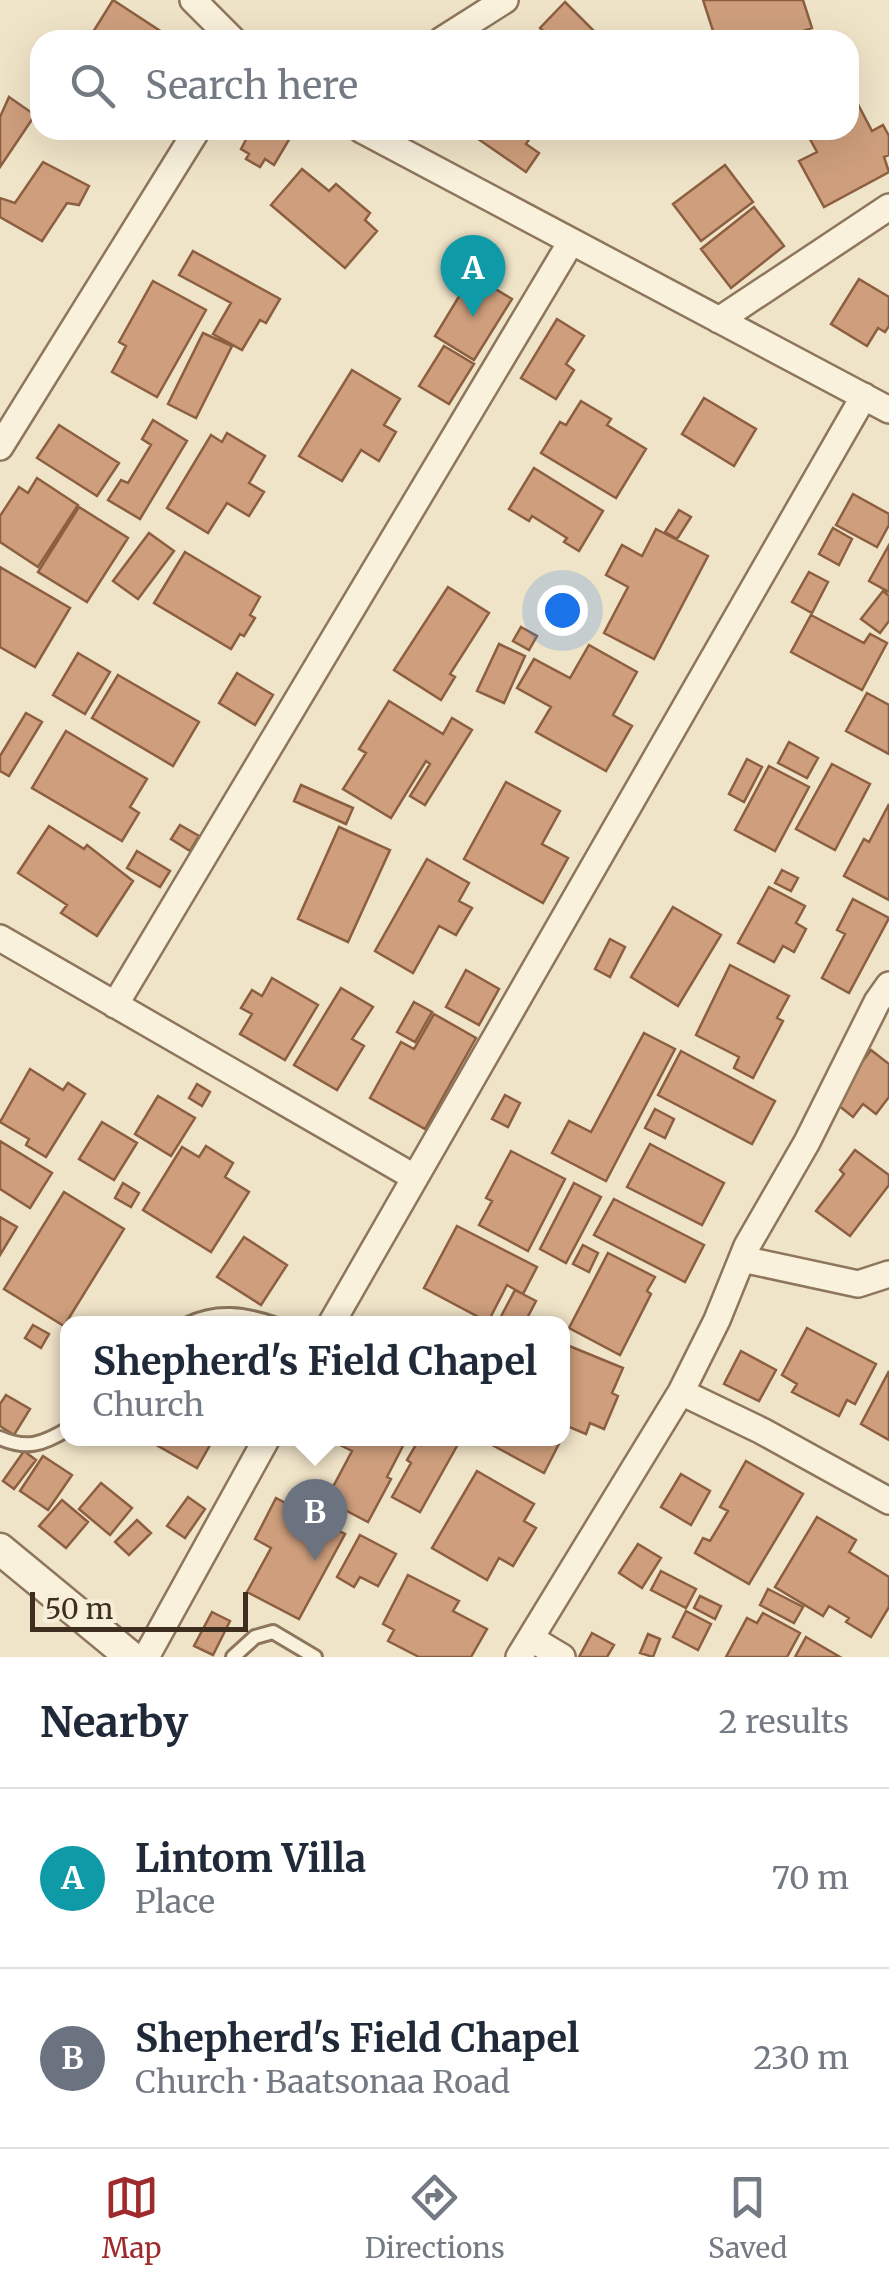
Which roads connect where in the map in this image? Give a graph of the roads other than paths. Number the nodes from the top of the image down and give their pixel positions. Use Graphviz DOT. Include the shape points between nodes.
graph roads {
  1 [pos="193,0"];
  2 [pos="505,0"];
  3 [pos="223,30"];
  4 [pos="458,30"];
  5 [pos="191,140"];
  6 [pos="381,140"];
  7 [pos="889,207"];
  8 [pos="570,242"];
  9 [pos="719,320"];
  10 [pos="864,396"];
  11 [pos="889,410"];
  12 [pos="0,447"];
  13 [pos="0,938"];
  14 [pos="889,984"];
  15 [pos="115,1005"];
  16 [pos="414,1177"];
  17 [pos="742,1259"];
  18 [pos="889,1274"];
  19 [pos="211,1316"];
  20 [pos="238,1316"];
  21 [pos="336,1316"];
  22 [pos="681,1392"];
  23 [pos="60,1434"];
  24 [pos="0,1438"];
  25 [pos="263,1446"];
  26 [pos="889,1501"];
  27 [pos="0,1549"];
  28 [pos="526,1648"];
  29 [pos="131,1657"];
  30 [pos="146,1657"];
  31 [pos="232,1657"];
  32 [pos="315,1657"];
  33 [pos="562,1657"];
  1 -- 3 [label="street"];
  2 -- 4 [label="street"];
  5 -- 12 [label="street"];
  6 -- 8 [label="street"];
  7 -- 9 [label="street"];
  8 -- 9 [label="street"];
  8 -- 15 [label="street"];
  9 -- 10 [label="street"];
  10 -- 11 [label="street"];
  10 -- 16 [label="street"];
  13 -- 15 [label="street"];
  14 -- 17 [label="street"];
  15 -- 16 [label="street"];
  16 -- 21 [label="street"];
  17 -- 18 [label="street" via="858,1284"];
  17 -- 22 [label="street"];
  19 -- 20 [label="lane"];
  22 -- 26 [label="street"];
  22 -- 28 [label="street"];
  23 -- 24 [label="lane" via="30,1446"];
  25 -- 30 [label="street"];
  27 -- 29 [label="street"];
  28 -- 33 [label="street"];
  31 -- 32 [label="lane" via="255,1636 273,1632"];
}
